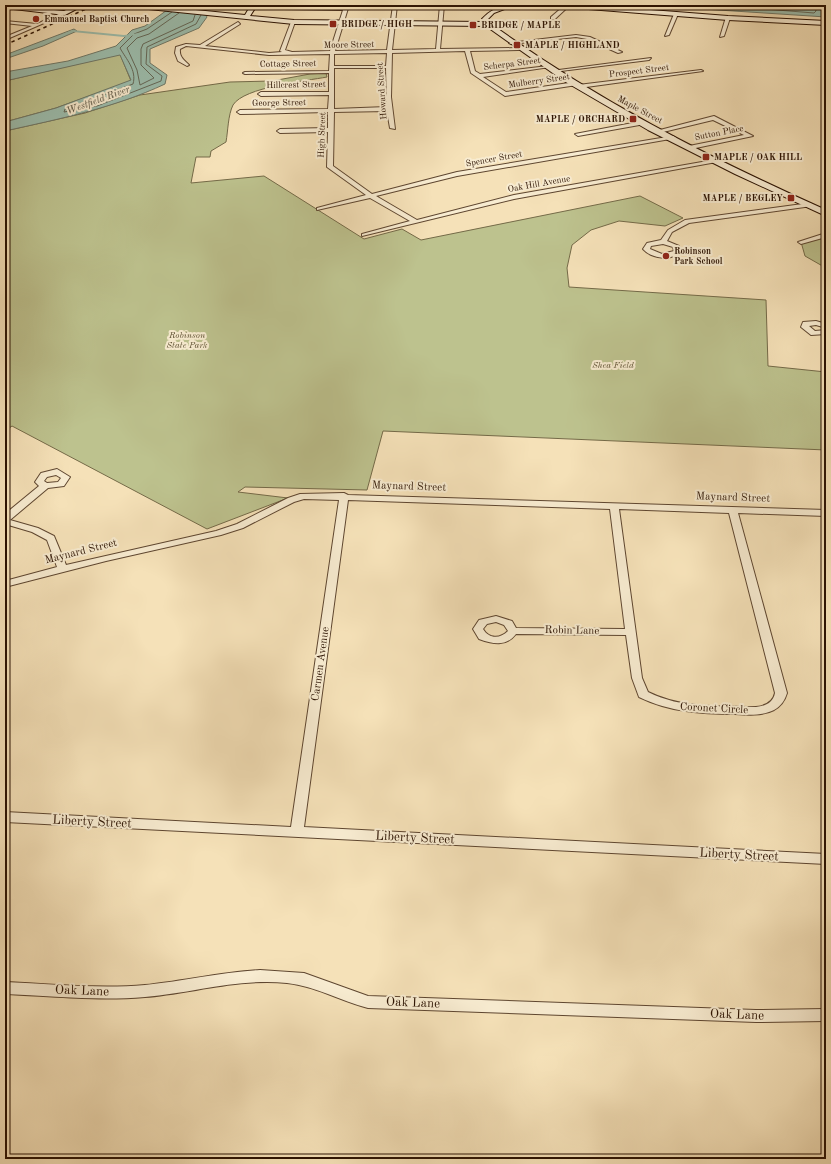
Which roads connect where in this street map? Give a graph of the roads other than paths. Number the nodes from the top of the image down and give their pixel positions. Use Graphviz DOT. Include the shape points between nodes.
graph roads {
  1 [pos="81,5"];
  2 [pos="129,5"];
  3 [pos="231,5"];
  4 [pos="395,5"];
  5 [pos="442,5"];
  6 [pos="512,5"];
  7 [pos="563,5"];
  8 [pos="5,6"];
  9 [pos="253,6"];
  10 [pos="568,6"];
  11 [pos="346,7"];
  12 [pos="65,12"];
  13 [pos="676,14"];
  14 [pos="246,18"];
  15 [pos="553,18"];
  16 [pos="728,18"];
  17 [pos="5,22"];
  18 [pos="293,22"];
  19 [pos="238,23"];
  20 [pos="341,23"];
  21 [pos="826,23"];
  22 [pos="392,24"];
  23 [pos="440,24"];
  24 [pos="487,24"];
  25 [pos="37,25"];
  26 [pos="50,26"];
  27 [pos="666,35"];
  28 [pos="722,36"];
  29 [pos="5,39"];
  30 [pos="511,43"];
  31 [pos="200,47"];
  32 [pos="518,49"];
  33 [pos="467,50"];
  34 [pos="438,51"];
  35 [pos="388,52"];
  36 [pos="620,52"];
  37 [pos="332,53"];
  38 [pos="649,59"];
  39 [pos="187,65"];
  40 [pos="387,67"];
  41 [pos="332,69"];
  42 [pos="550,69"];
  43 [pos="701,71"];
  44 [pos="245,73"];
  45 [pos="478,76"];
  46 [pos="577,85"];
  47 [pos="332,93"];
  48 [pos="261,94"];
  49 [pos="389,109"];
  50 [pos="331,110"];
  51 [pos="240,112"];
  52 [pos="643,123"];
  53 [pos="393,128"];
  54 [pos="331,130"];
  55 [pos="280,131"];
  56 [pos="659,131"];
  57 [pos="578,134"];
  58 [pos="673,138"];
  59 [pos="691,147"];
  60 [pos="719,161"];
  61 [pos="370,196"];
  62 [pos="810,205"];
  63 [pos="319,209"];
  64 [pos="826,213"];
  65 [pos="416,222"];
  66 [pos="364,235"];
  67 [pos="826,235"];
  68 [pos="663,242"];
  69 [pos="801,242"];
  70 [pos="826,326"];
  71 [pos="826,332"];
  72 [pos="45,486"];
  73 [pos="344,496"];
  74 [pos="614,506"];
  75 [pos="733,510"];
  76 [pos="826,513"];
  77 [pos="5,520"];
  78 [pos="63,569"];
  79 [pos="5,584"];
  80 [pos="512,631"];
  81 [pos="630,632"];
  82 [pos="5,817"];
  83 [pos="297,832"];
  84 [pos="826,858"];
  85 [pos="5,988"];
  86 [pos="826,1015"];
  1 -- 12 [label="main road"];
  2 -- 14 [label="main road"];
  3 -- 9 [label="street" via="230,8"];
  4 -- 22 [label="street, Howard Street"];
  5 -- 23 [label="street"];
  6 -- 24 [label="main road" via="492,12 485,19"];
  7 -- 10 [label="main road"];
  8 -- 12 [label="main road"];
  9 -- 11 [label="street"];
  9 -- 14 [label="main road"];
  10 -- 13 [label="main road"];
  10 -- 15 [label="street"];
  11 -- 20 [label="street, High Street"];
  12 -- 25 [label="street"];
  13 -- 16 [label="main road"];
  13 -- 27 [label="street"];
  14 -- 18 [label="main road"];
  16 -- 21 [label="main road"];
  16 -- 28 [label="street"];
  17 -- 25 [label="street"];
  18 -- 20 [label="main road"];
  18 -- 37 [label="street" via="282,51"];
  19 -- 31 [label="street"];
  20 -- 22 [label="main road"];
  20 -- 37 [label="street, High Street"];
  22 -- 23 [label="main road"];
  22 -- 35 [label="street, Howard Street"];
  23 -- 24 [label="main road"];
  23 -- 34 [label="street"];
  24 -- 30 [label="main road, Maple Street"];
  25 -- 26 [label="street"];
  25 -- 29 [label="street"];
  30 -- 32 [label="main road, Maple Street"];
  30 -- 36 [label="street" via="576,36 588,38"];
  31 -- 37 [label="street, Moore Street" via="261,54"];
  31 -- 39 [label="street, Moore Street" via="182,46 177,49 180,60"];
  32 -- 33 [label="street, Moore Street"];
  32 -- 42 [label="main road, Maple Street"];
  33 -- 34 [label="street, Moore Street"];
  33 -- 45 [label="street" via="472,69"];
  34 -- 35 [label="street, Moore Street"];
  35 -- 37 [label="street, Moore Street"];
  35 -- 40 [label="street, Howard Street"];
  37 -- 41 [label="street, High Street"];
  38 -- 42 [label="street, Scherpa Street"];
  40 -- 41 [label="street, Cottage Street"];
  40 -- 49 [label="street, Howard Street"];
  41 -- 44 [label="street, Cottage Street"];
  41 -- 47 [label="street, High Street"];
  42 -- 45 [label="street, Scherpa Street"];
  42 -- 46 [label="main road, Maple Street"];
  43 -- 46 [label="street, Prospect Street"];
  45 -- 46 [label="street, Mulberry Street" via="505,94"];
  46 -- 52 [label="main road, Maple Street"];
  47 -- 48 [label="street, Hillcrest Street"];
  47 -- 50 [label="street, High Street"];
  49 -- 50 [label="street, George Street"];
  49 -- 53 [label="street, Howard Street"];
  50 -- 51 [label="street, George Street"];
  50 -- 54 [label="street, High Street"];
  52 -- 56 [label="main road, Maple Street"];
  52 -- 57 [label="street"];
  54 -- 55 [label="street"];
  54 -- 61 [label="street, High Street" via="330,167"];
  56 -- 58 [label="main road, Maple Street"];
  56 -- 59 [label="street, Sutton Place" via="714,118 750,136"];
  58 -- 59 [label="main road, Maple Street"];
  58 -- 61 [label="street, Spencer Street" via="464,173"];
  59 -- 60 [label="main road, Maple Street"];
  60 -- 62 [label="main road, Maple Street"];
  60 -- 65 [label="street, Oak Hill Avenue" via="514,197"];
  61 -- 63 [label="street, Spencer Street"];
  61 -- 65 [label="street, High Street"];
  62 -- 64 [label="main road, Maple Street"];
  62 -- 68 [label="street" via="687,221 670,231"];
  65 -- 66 [label="street, Oak Hill Avenue"];
  67 -- 69 [label="street"];
  70 -- 71 [label="street" via="812,323 806,324 805,327 814,333"];
  72 -- 77 [label="street"];
  73 -- 74 [label="street, Maynard Street"];
  73 -- 78 [label="street, Maynard Street" via="303,496 240,526 218,533"];
  73 -- 83 [label="street, Carmen Avenue"];
  74 -- 75 [label="street, Maynard Street"];
  74 -- 81 [label="street, Coronet Circle"];
  75 -- 76 [label="street, Maynard Street"];
  75 -- 81 [label="street, Coronet Circle" via="780,687 780,698 766,710 756,711 664,705 643,694 639,686"];
  77 -- 78 [label="street" via="51,538"];
  78 -- 79 [label="street, Maynard Street"];
  80 -- 81 [label="street, Robin Lane"];
  82 -- 83 [label="street, Liberty Street"];
  83 -- 84 [label="street, Liberty Street"];
  85 -- 86 [label="street, Oak Lane" via="143,991 234,977 278,976 314,982 354,999 368,1002 756,1016"];
}
